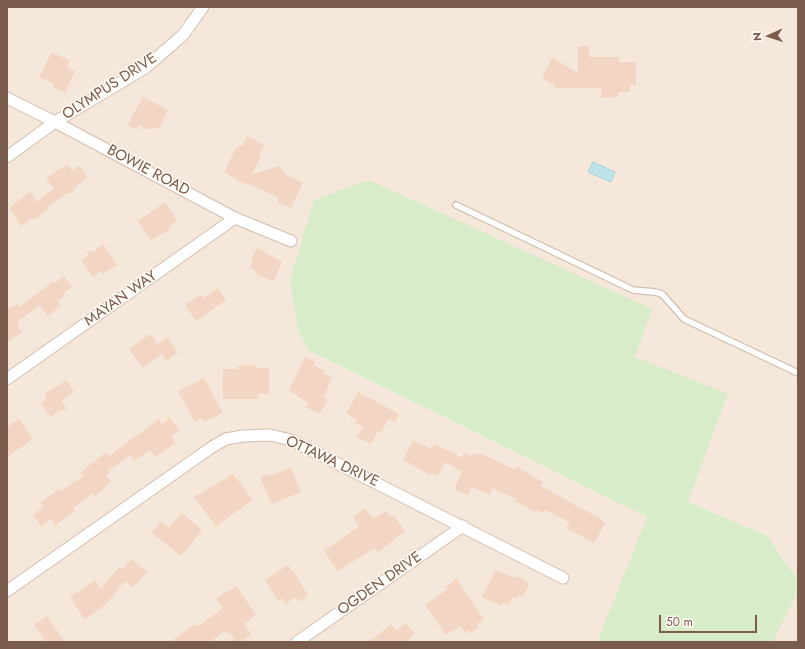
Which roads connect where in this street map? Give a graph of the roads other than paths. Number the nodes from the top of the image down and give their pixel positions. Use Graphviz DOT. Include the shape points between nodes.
graph roads {
  1 [pos="203,7"];
  2 [pos="7,98"];
  3 [pos="55,122"];
  4 [pos="7,157"];
  5 [pos="456,205"];
  6 [pos="235,218"];
  7 [pos="291,242"];
  8 [pos="798,373"];
  9 [pos="7,379"];
  10 [pos="463,526"];
  11 [pos="563,578"];
  12 [pos="7,591"];
  13 [pos="297,642"];
  1 -- 3 [label="street, OLYMPUS DRIVE" via="183,35 145,68"];
  2 -- 3 [label="street, BOWIE ROAD"];
  3 -- 4 [label="street, OLYMPUS DRIVE"];
  3 -- 6 [label="street, BOWIE ROAD"];
  5 -- 8 [label="lane" via="633,290 662,294 684,319"];
  6 -- 7 [label="street, BOWIE ROAD"];
  6 -- 9 [label="street, MAYAN WAY"];
  10 -- 11 [label="street, OTTAWA DRIVE"];
  10 -- 12 [label="street, OTTAWA DRIVE" via="291,440 270,435 243,436 226,439 212,447"];
  10 -- 13 [label="street, OGDEN DRIVE"];
}
